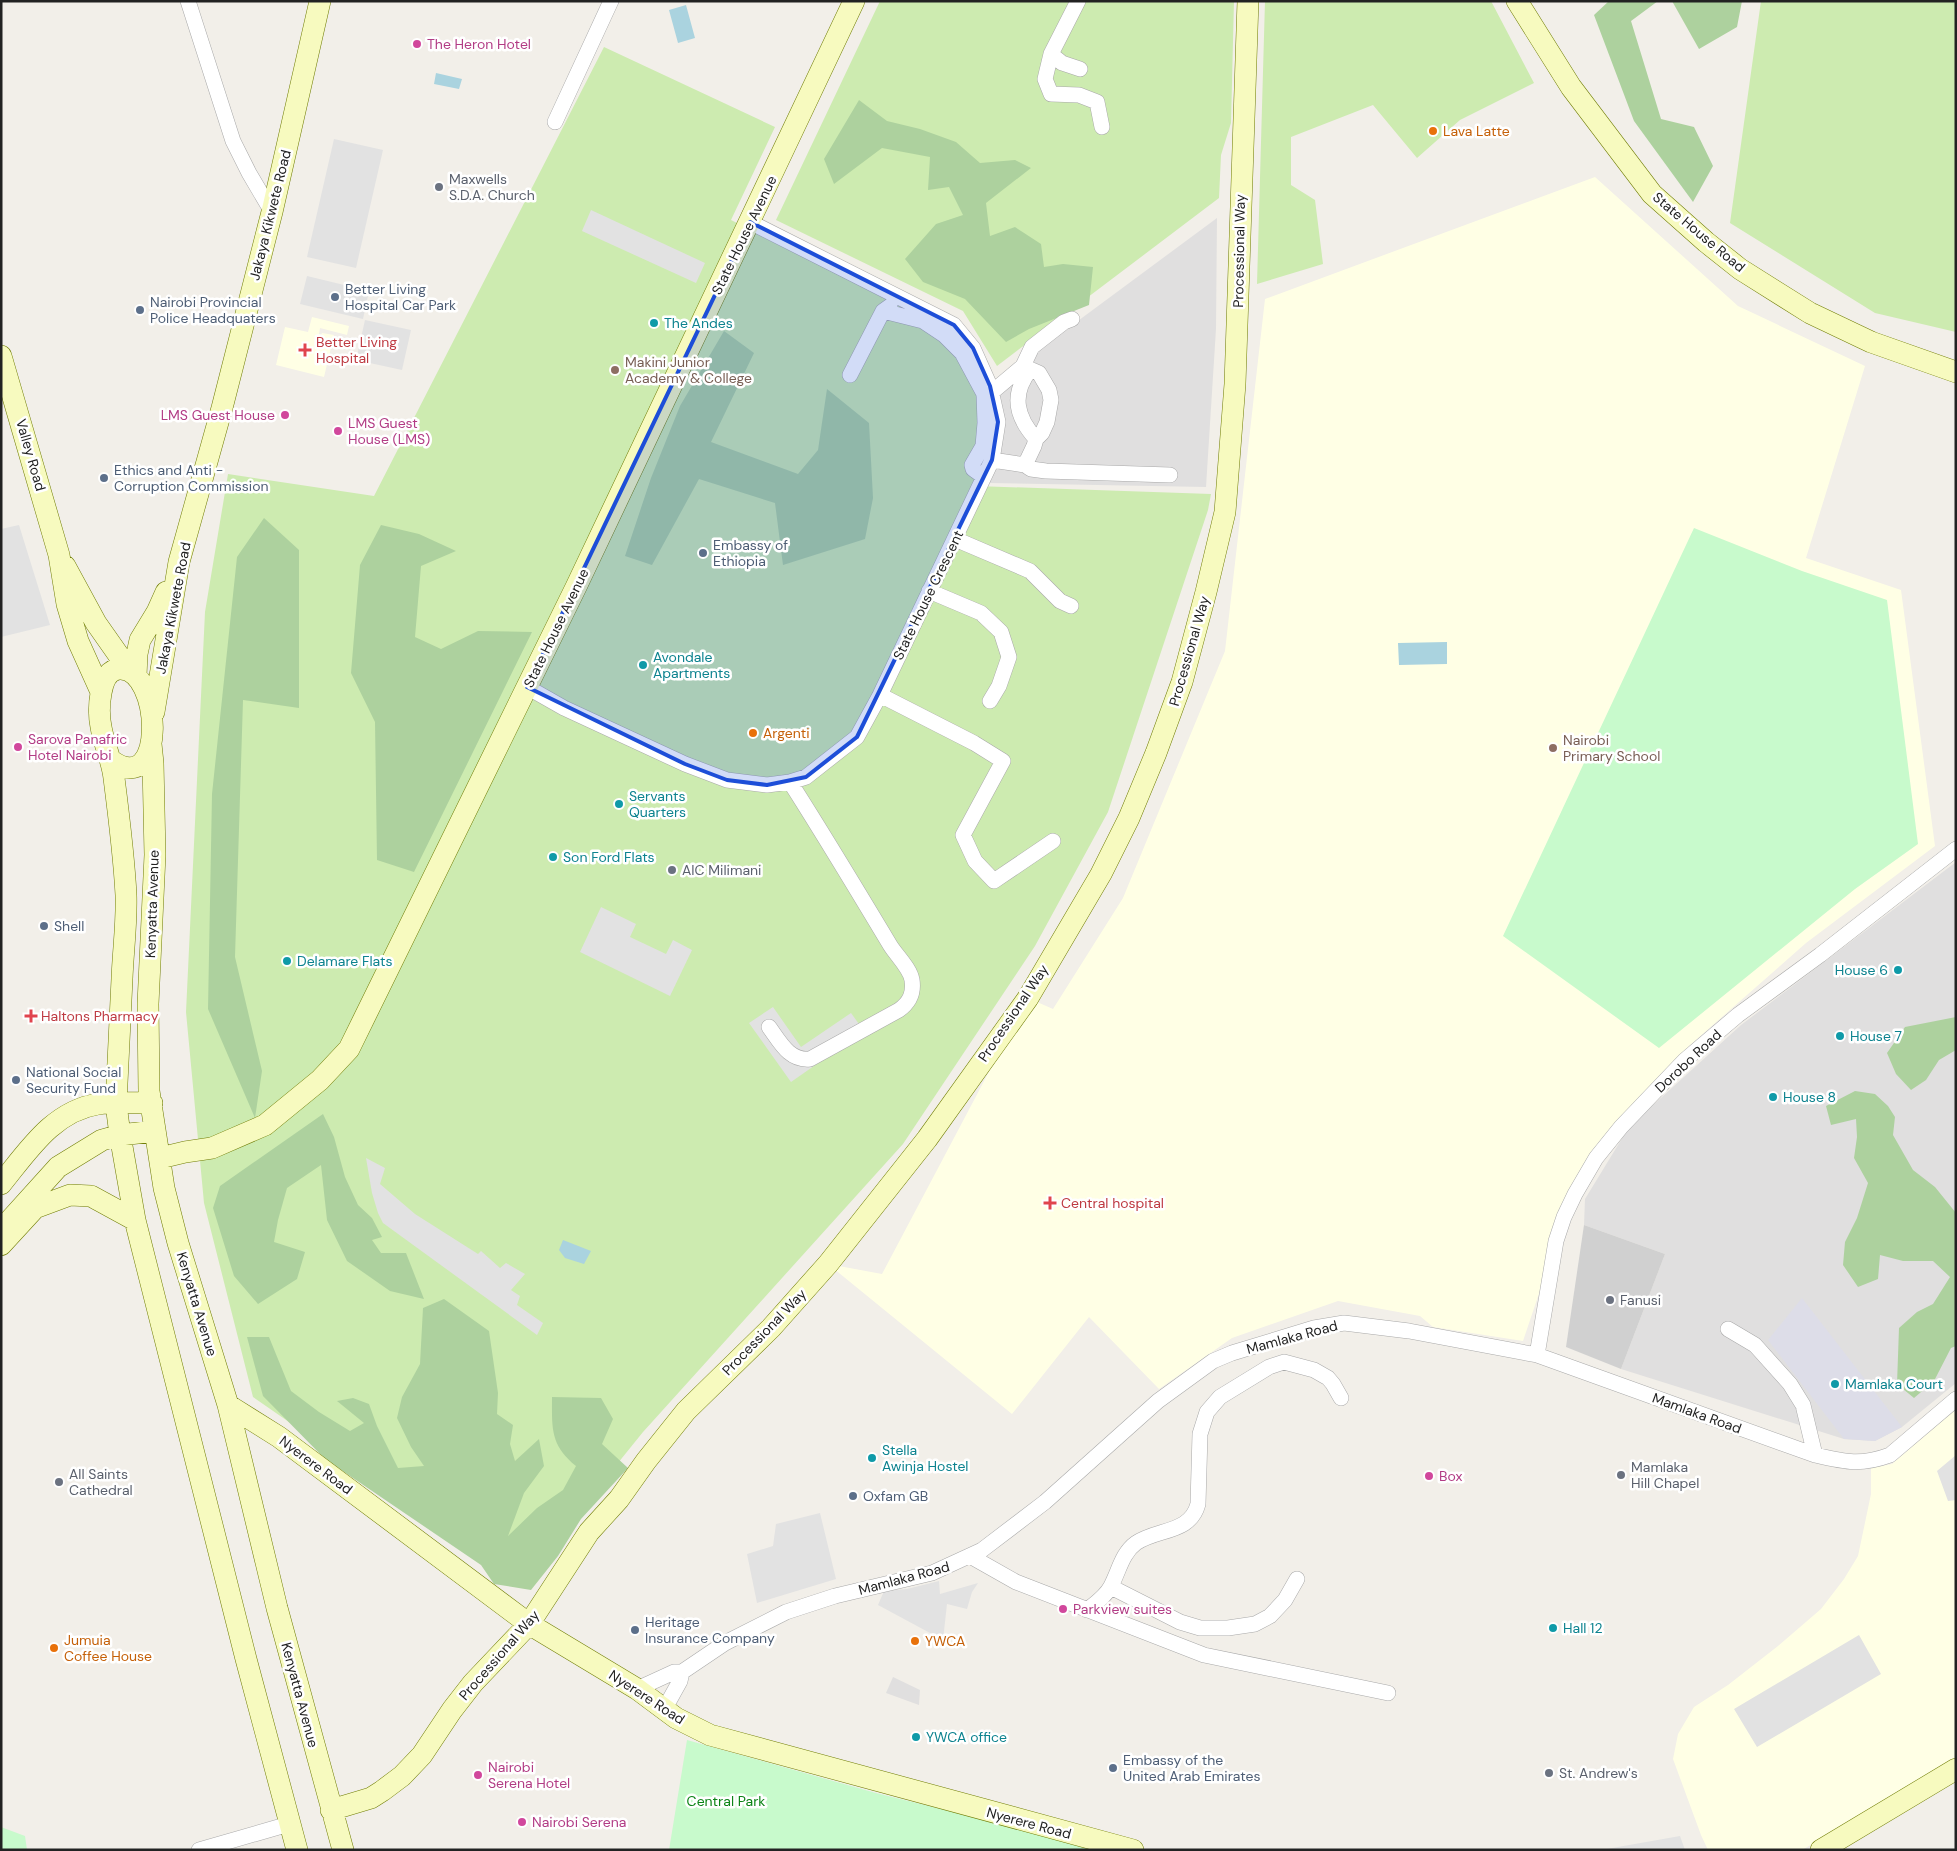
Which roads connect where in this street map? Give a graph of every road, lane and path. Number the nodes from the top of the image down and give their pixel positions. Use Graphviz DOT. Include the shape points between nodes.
graph roads {
  1 [pos="188,1"];
  2 [pos="320,1"];
  3 [pos="611,1"];
  4 [pos="854,1"];
  5 [pos="1078,1"];
  6 [pos="1248,1"];
  7 [pos="1517,1"];
  8 [pos="1051,54"];
  9 [pos="1080,69"];
  10 [pos="555,122"];
  11 [pos="1102,127"];
  12 [pos="272,212"];
  13 [pos="750,222"];
  14 [pos="901,297"];
  15 [pos="883,311"];
  16 [pos="1072,319"];
  17 [pos="1,356"];
  18 [pos="1027,368"];
  19 [pos="1956,372"];
  20 [pos="850,375"];
  21 [pos="991,393"];
  22 [pos="1036,439"];
  23 [pos="992,460"];
  24 [pos="1025,464"];
  25 [pos="1170,475"];
  26 [pos="984,477"];
  27 [pos="955,538"];
  28 [pos="59,555"];
  29 [pos="179,562"];
  30 [pos="929,591"];
  31 [pos="1071,606"];
  32 [pos="133,673"];
  33 [pos="527,687"];
  34 [pos="101,692"];
  35 [pos="880,695"];
  36 [pos="990,701"];
  37 [pos="152,720"];
  38 [pos="151,744"];
  39 [pos="112,761"];
  40 [pos="790,782"];
  41 [pos="1053,841"];
  42 [pos="1956,848"];
  43 [pos="124,950"];
  44 [pos="150,951"];
  45 [pos="769,1027"];
  46 [pos="152,1103"];
  47 [pos="116,1104"];
  48 [pos="155,1131"];
  49 [pos="120,1135"];
  50 [pos="160,1158"];
  51 [pos="1,1184"];
  52 [pos="135,1220"];
  53 [pos="1,1230"];
  54 [pos="1,1245"];
  55 [pos="1728,1329"];
  56 [pos="1537,1355"];
  57 [pos="1341,1398"];
  58 [pos="1956,1399"];
  59 [pos="228,1405"];
  60 [pos="1815,1455"];
  61 [pos="970,1556"];
  62 [pos="1298,1579"];
  63 [pos="1111,1587"];
  64 [pos="1087,1610"];
  65 [pos="529,1624"];
  66 [pos="682,1672"];
  67 [pos="638,1689"];
  68 [pos="1388,1693"];
  69 [pos="665,1708"];
  70 [pos="1956,1769"];
  71 [pos="331,1810"];
  72 [pos="289,1824"];
  73 [pos="199,1850"];
  74 [pos="297,1850"];
  75 [pos="343,1850"];
  76 [pos="1133,1850"];
  77 [pos="1822,1850"];
  1 -- 12 [label="street" via="233,140"];
  2 -- 12 [label="main road, Jakaya Kikwete Road"];
  3 -- 10 [label="street"];
  4 -- 13 [label="main road, State House Avenue"];
  5 -- 8 [label="street"];
  6 -- 65 [label="main road, Processional Way" via="1236,367 1225,512 1182,682 1129,818 1028,998 927,1139 828,1264 771,1328 686,1411 619,1500 589,1532"];
  7 -- 19 [label="main road, State House Road" via="1571,87 1652,194 1706,242 1740,269 1810,313 1872,342"];
  8 -- 9 [label="street" via="1062,63"];
  8 -- 11 [label="street" via="1045,79 1051,94 1079,95 1097,102"];
  12 -- 29 [label="main road, Jakaya Kikwete Road"];
  13 -- 14 [label="street, State House Crescent"];
  13 -- 33 [label="main road, State House Avenue"];
  14 -- 15 [label="street"];
  14 -- 21 [label="street, State House Crescent" via="954,325 973,348"];
  15 -- 20 [label="street"];
  15 -- 26 [label="street" via="923,320 962,352 984,394 983,446 972,465 972,469"];
  16 -- 18 [label="street" via="1032,347"];
  17 -- 28 [label="main road, Valley Road"];
  18 -- 21 [label="street"];
  18 -- 22 [label="street" via="1018,395 1019,413"];
  18 -- 22 [label="street" via="1039,373 1051,400 1047,422"];
  21 -- 23 [label="street, State House Crescent" via="998,422"];
  22 -- 24 [label="street"];
  23 -- 24 [label="street"];
  23 -- 26 [label="street, State House Crescent"];
  24 -- 25 [label="street" via="1038,470 1060,472"];
  26 -- 27 [label="street, State House Crescent"];
  27 -- 30 [label="street, State House Crescent"];
  27 -- 31 [label="street" via="1030,571 1060,601"];
  28 -- 32 [label="main road, Valley Road" via="96,623"];
  28 -- 34 [label="main road, Valley Road" via="67,604 78,641"];
  29 -- 32 [label="main road" via="157,612 140,640"];
  29 -- 37 [label="main road, Jakaya Kikwete Road"];
  30 -- 35 [label="street, State House Crescent"];
  30 -- 36 [label="street" via="981,613 1001,632 1009,657"];
  32 -- 34 [label="main road" via="113,670"];
  32 -- 37 [label="main road, Valley Road" via="146,696"];
  33 -- 40 [label="street, State House Crescent" via="564,708 726,780 767,785"];
  33 -- 50 [label="main road, State House Avenue" via="349,1049 320,1080 265,1125 212,1148"];
  34 -- 39 [label="main road, Kenyatta Avenue" via="101,726"];
  35 -- 40 [label="street, State House Crescent" via="857,737 806,777"];
  35 -- 41 [label="street" via="1003,761 963,835 975,861 994,881"];
  37 -- 38 [label="main road, Kenyatta Avenue"];
  38 -- 39 [label="main road" via="147,756 135,767 123,767"];
  38 -- 44 [label="main road, Kenyatta Avenue" via="155,855"];
  39 -- 43 [label="main road, Kenyatta Avenue" via="125,877"];
  40 -- 45 [label="street" via="911,976 912,989 910,999 899,1010 810,1059 800,1060 792,1056"];
  42 -- 56 [label="street, Dorobo Road" via="1738,1015 1685,1060 1621,1126 1596,1158 1564,1218 1556,1241"];
  43 -- 44 [label="main road"];
  43 -- 47 [label="main road, Kenyatta Avenue"];
  44 -- 46 [label="main road, Kenyatta Avenue" via="149,1091"];
  46 -- 47 [label="main road"];
  46 -- 48 [label="main road, Kenyatta Avenue"];
  47 -- 49 [label="main road, Kenyatta Avenue"];
  47 -- 51 [label="main road" via="98,1104 72,1112 50,1125"];
  48 -- 49 [label="main road"];
  48 -- 50 [label="main road, Kenyatta Avenue"];
  49 -- 52 [label="main road, Kenyatta Avenue"];
  49 -- 53 [label="main road" via="102,1140 58,1167"];
  50 -- 59 [label="main road, Kenyatta Avenue" via="178,1243"];
  52 -- 54 [label="main road" via="91,1196 70,1195 35,1208"];
  52 -- 72 [label="main road, Kenyatta Avenue"];
  55 -- 60 [label="street" via="1755,1345 1790,1384 1803,1405"];
  56 -- 60 [label="street, Mamlaka Road"];
  56 -- 61 [label="street, Mamlaka Road" via="1409,1331 1344,1323 1314,1328 1232,1353 1213,1361 1174,1389 1044,1502"];
  57 -- 63 [label="street" via="1328,1378 1314,1370 1284,1362 1269,1367 1220,1397 1206,1412 1200,1434 1196,1513 1184,1524 1134,1544"];
  58 -- 60 [label="street, Mamlaka Road" via="1890,1454 1878,1459 1850,1463"];
  59 -- 65 [label="main road, Nyerere Road" via="279,1437"];
  59 -- 71 [label="main road, Kenyatta Avenue" via="277,1608"];
  61 -- 64 [label="street" via="1016,1582"];
  61 -- 66 [label="street, Mamlaka Road" via="932,1573 835,1596 786,1612 725,1644"];
  62 -- 63 [label="street" via="1270,1616 1255,1624 1228,1628 1200,1628 1180,1622"];
  63 -- 64 [label="street"];
  64 -- 68 [label="street" via="1204,1655"];
  65 -- 67 [label="main road, Nyerere Road"];
  65 -- 71 [label="main road, Processional Way" via="474,1683 422,1755 402,1776 371,1798"];
  66 -- 67 [label="street, Mamlaka Road" via="674,1672"];
  66 -- 69 [label="street"];
  67 -- 69 [label="main road, Nyerere Road"];
  69 -- 76 [label="main road, Nyerere Road" via="676,1718 710,1735"];
  70 -- 77 [label="main road"];
  71 -- 75 [label="main road, Kenyatta Avenue"];
  72 -- 73 [label="street"];
  72 -- 74 [label="main road, Kenyatta Avenue"];
}
